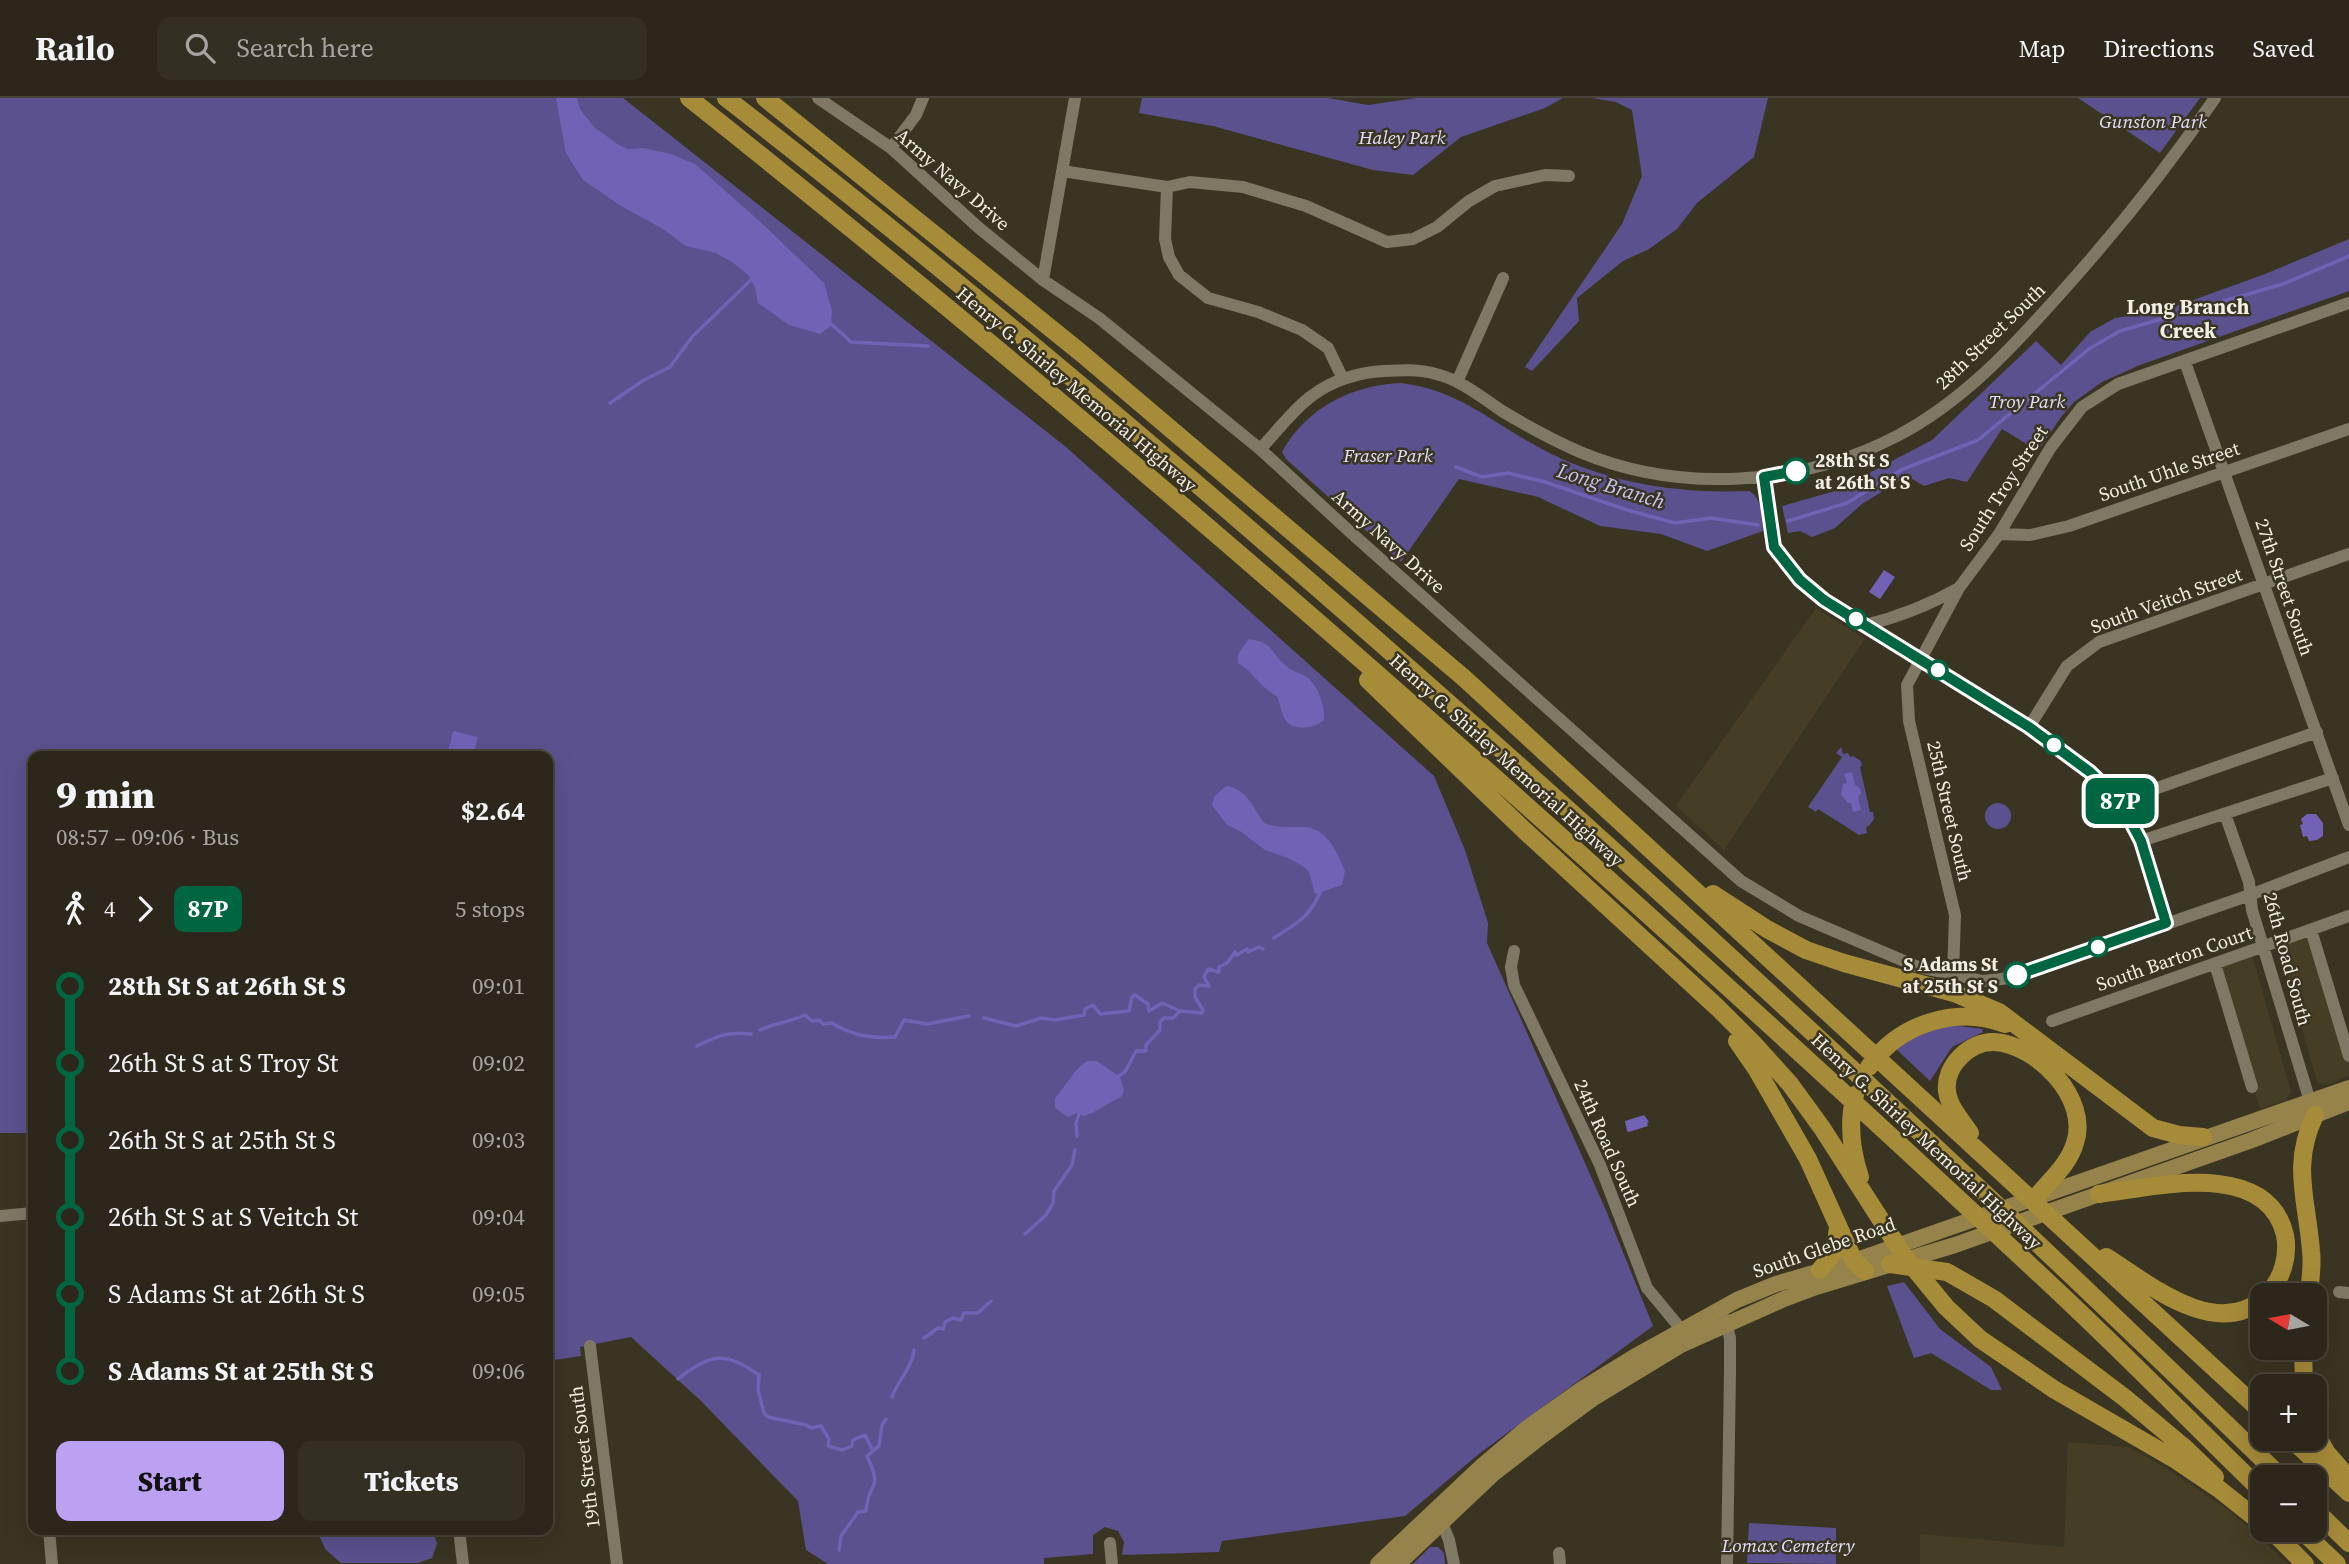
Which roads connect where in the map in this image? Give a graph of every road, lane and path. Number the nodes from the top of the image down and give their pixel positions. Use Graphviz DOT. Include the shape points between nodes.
graph roads {
  1 [pos="689,98"];
  2 [pos="726,98"];
  3 [pos="765,98"];
  4 [pos="818,98"];
  5 [pos="923,98"];
  6 [pos="1075,98"];
  7 [pos="2215,98"];
  8 [pos="891,148"];
  9 [pos="1062,171"];
  10 [pos="1569,176"];
  11 [pos="1167,187"];
  12 [pos="1503,278"];
  13 [pos="1043,280"];
  14 [pos="2349,303"];
  15 [pos="2185,362"];
  16 [pos="1343,379"];
  17 [pos="1457,382"];
  18 [pos="2349,429"];
  19 [pos="1260,449"];
  20 [pos="1139,468"];
  21 [pos="2225,473"];
  22 [pos="1764,477"];
  23 [pos="1999,534"];
  24 [pos="2349,554"];
  25 [pos="2263,585"];
  26 [pos="1959,588"];
  27 [pos="1865,625"];
  28 [pos="1920,659"];
  29 [pos="2029,727"];
  30 [pos="2317,732"];
  31 [pos="2333,778"];
  32 [pos="2120,801"];
  33 [pos="2225,814"];
  34 [pos="2349,825"];
  35 [pos="2141,841"];
  36 [pos="1652,850"];
  37 [pos="2349,857"];
  38 [pos="2250,895"];
  39 [pos="2349,916"];
  40 [pos="2166,923"];
  41 [pos="2311,930"];
  42 [pos="2263,947"];
  43 [pos="1514,951"];
  44 [pos="1665,960"];
  45 [pos="2215,964"];
  46 [pos="1953,975"];
  47 [pos="2052,1021"];
  48 [pos="2037,1039"];
  49 [pos="2349,1056"];
  50 [pos="2252,1087"];
  51 [pos="2349,1088"];
  52 [pos="2349,1102"];
  53 [pos="2312,1108"];
  54 [pos="2203,1137"];
  55 [pos="1999,1170"];
  56 [pos="2099,1194"];
  57 [pos="2038,1195"];
  58 [pos="1874,1211"];
  59 [pos="28,1213"];
  60 [pos="0,1216"];
  61 [pos="1838,1223"];
  62 [pos="2073,1236"];
  63 [pos="1886,1257"];
  64 [pos="1925,1263"];
  65 [pos="1860,1266"];
  66 [pos="1820,1270"];
  67 [pos="2275,1283"];
  68 [pos="2310,1283"];
  69 [pos="2250,1307"];
  70 [pos="1723,1317"];
  71 [pos="1686,1336"];
  72 [pos="590,1346"];
  73 [pos="2250,1401"];
  74 [pos="2304,1451"];
  75 [pos="2325,1451"];
  76 [pos="2269,1465"];
  77 [pos="2250,1479"];
  78 [pos="2349,1485"];
  79 [pos="2349,1493"];
  80 [pos="2250,1511"];
  81 [pos="2250,1514"];
  82 [pos="1439,1516"];
  83 [pos="2327,1518"];
  84 [pos="2327,1521"];
  85 [pos="2349,1534"];
  86 [pos="49,1535"];
  87 [pos="459,1535"];
  88 [pos="2282,1542"];
  89 [pos="2314,1542"];
  90 [pos="1110,1543"];
  91 [pos="2349,1543"];
  92 [pos="52,1564"];
  93 [pos="463,1564"];
  94 [pos="617,1564"];
  95 [pos="1112,1564"];
  96 [pos="1378,1564"];
  97 [pos="1398,1564"];
  98 [pos="1454,1564"];
  99 [pos="1727,1564"];
  100 [pos="2305,1564"];
  101 [pos="2337,1564"];
  1 -- 20 [label="highway, Henry G. Shirley Memorial Highway"];
  2 -- 76 [label="highway" via="819,170 1261,539 1634,867 1978,1184"];
  3 -- 36 [label="highway, Henry G. Shirley Memorial Highway" via="1133,397 1464,678"];
  4 -- 8 [label="street, Army Navy Drive"];
  5 -- 8 [label="street"];
  6 -- 9 [label="street"];
  7 -- 22 [label="street, 28th Street South" via="2103,246 2019,340 1959,396 1896,437 1853,456"];
  8 -- 13 [label="street, Army Navy Drive"];
  9 -- 11 [label="street"];
  9 -- 13 [label="street"];
  10 -- 11 [label="street" via="1545,174 1494,186 1437,227 1413,239 1387,242 1306,206 1243,187 1190,182"];
  11 -- 16 [label="street" via="1165,239 1179,275 1208,298 1302,330 1328,348"];
  12 -- 17 [label="street"];
  13 -- 19 [label="street, Army Navy Drive" via="1099,318"];
  14 -- 15 [label="street, South Troy Street"];
  15 -- 21 [label="street, 27th Street South"];
  15 -- 23 [label="street, South Troy Street" via="2118,384 2082,407 2051,447"];
  16 -- 17 [label="street, 28th Street South" via="1369,371 1406,369"];
  16 -- 19 [label="street, 28th Street South" via="1312,395"];
  17 -- 22 [label="street, 28th Street South" via="1540,433 1617,464 1686,477"];
  18 -- 21 [label="street, South Uhle Street"];
  19 -- 46 [label="street, Army Navy Drive" via="1741,881 1799,916 1917,967"];
  20 -- 44 [label="highway" via="1189,526 1375,686"];
  20 -- 77 [label="highway, Henry G. Shirley Memorial Highway" via="1475,758 1842,1091"];
  21 -- 23 [label="street, South Uhle Street" via="2069,526 2030,536"];
  21 -- 25 [label="street, 27th Street South"];
  22 -- 27 [label="street" via="1774,547 1800,580"];
  23 -- 26 [label="street, South Troy Street"];
  24 -- 25 [label="street, South Veitch Street"];
  25 -- 29 [label="street, South Veitch Street" via="2099,642 2067,666"];
  25 -- 30 [label="street, 27th Street South"];
  26 -- 27 [label="street" via="1891,619"];
  26 -- 28 [label="street, South Troy Street"];
  27 -- 28 [label="street"];
  28 -- 29 [label="street"];
  28 -- 46 [label="street, 25th Street South" via="1908,685 1909,721 1955,915"];
  29 -- 32 [label="street" via="2090,772"];
  30 -- 31 [label="street, 27th Street South"];
  30 -- 32 [label="street"];
  31 -- 33 [label="street"];
  31 -- 34 [label="street, 27th Street South"];
  32 -- 35 [label="street"];
  33 -- 35 [label="street"];
  33 -- 38 [label="street, 26th Road South"];
  35 -- 40 [label="street"];
  36 -- 48 [label="highway" via="1731,907 1806,950 1968,998 1999,1012"];
  36 -- 55 [label="highway, Henry G. Shirley Memorial Highway"];
  37 -- 38 [label="street, Army Navy Drive"];
  38 -- 40 [label="street, Army Navy Drive"];
  38 -- 42 [label="street, 26th Road South"];
  39 -- 41 [label="street, South Barton Court"];
  40 -- 46 [label="street, Army Navy Drive" via="2010,978 1983,981"];
  41 -- 42 [label="street, South Barton Court"];
  41 -- 49 [label="street"];
  42 -- 45 [label="street, South Barton Court"];
  42 -- 53 [label="street, 26th Road South"];
  43 -- 71 [label="street, 24th Road South" via="1514,985 1600,1166 1647,1288"];
  44 -- 58 [label="highway" via="1790,1084"];
  44 -- 61 [label="highway" via="1749,1058 1808,1159"];
  45 -- 47 [label="street, South Barton Court"];
  45 -- 50 [label="street"];
  48 -- 54 [label="highway" via="2153,1128"];
  48 -- 58 [label="highway" via="2002,1023 1961,1017 1911,1029 1889,1043 1859,1081 1852,1106 1853,1151"];
  51 -- 53 [label="main road, South Glebe Road"];
  52 -- 53 [label="main road, South Glebe Road"];
  53 -- 54 [label="main road, South Glebe Road"];
  53 -- 56 [label="main road, South Glebe Road" via="2252,1140"];
  53 -- 68 [label="highway" via="2301,1163 2312,1255"];
  54 -- 57 [label="main road, South Glebe Road"];
  55 -- 57 [label="highway" via="1959,1119 1947,1091 1958,1059 1987,1042 2005,1043 2035,1059 2066,1087 2076,1106 2075,1146"];
  55 -- 62 [label="highway, Henry G. Shirley Memorial Highway"];
  56 -- 64 [label="main road, South Glebe Road"];
  56 -- 67 [label="highway" via="2215,1182 2258,1196 2274,1211 2286,1242 2285,1262"];
  57 -- 63 [label="main road, South Glebe Road" via="1907,1241"];
  58 -- 81 [label="highway" via="1904,1256 1980,1339 2055,1390 2176,1460"];
  59 -- 60 [label="street"];
  61 -- 65 [label="highway"];
  61 -- 66 [label="highway" via="1835,1251"];
  62 -- 69 [label="highway" via="2181,1304 2220,1314"];
  62 -- 73 [label="highway, Henry G. Shirley Memorial Highway"];
  63 -- 64 [label="highway"];
  63 -- 65 [label="main road, South Glebe Road"];
  64 -- 80 [label="highway" via="1994,1299 2067,1353 2186,1449"];
  65 -- 66 [label="main road, South Glebe Road"];
  65 -- 70 [label="main road, South Glebe Road" via="1784,1299"];
  66 -- 70 [label="main road, South Glebe Road" via="1776,1284"];
  70 -- 71 [label="main road, South Glebe Road"];
  70 -- 99 [label="street" via="1730,1338"];
  71 -- 82 [label="main road, South Glebe Road" via="1581,1389 1527,1428"];
  72 -- 94 [label="street, 19th Street South"];
  74 -- 79 [label="highway"];
  75 -- 78 [label="highway"];
  82 -- 96 [label="main road, South Glebe Road"];
  82 -- 97 [label="main road, South Glebe Road"];
  82 -- 98 [label="street"];
  83 -- 85 [label="highway"];
  84 -- 91 [label="highway"];
  86 -- 92 [label="street"];
  87 -- 93 [label="street"];
  88 -- 100 [label="highway"];
  89 -- 101 [label="highway"];
  90 -- 95 [label="street"];
}
